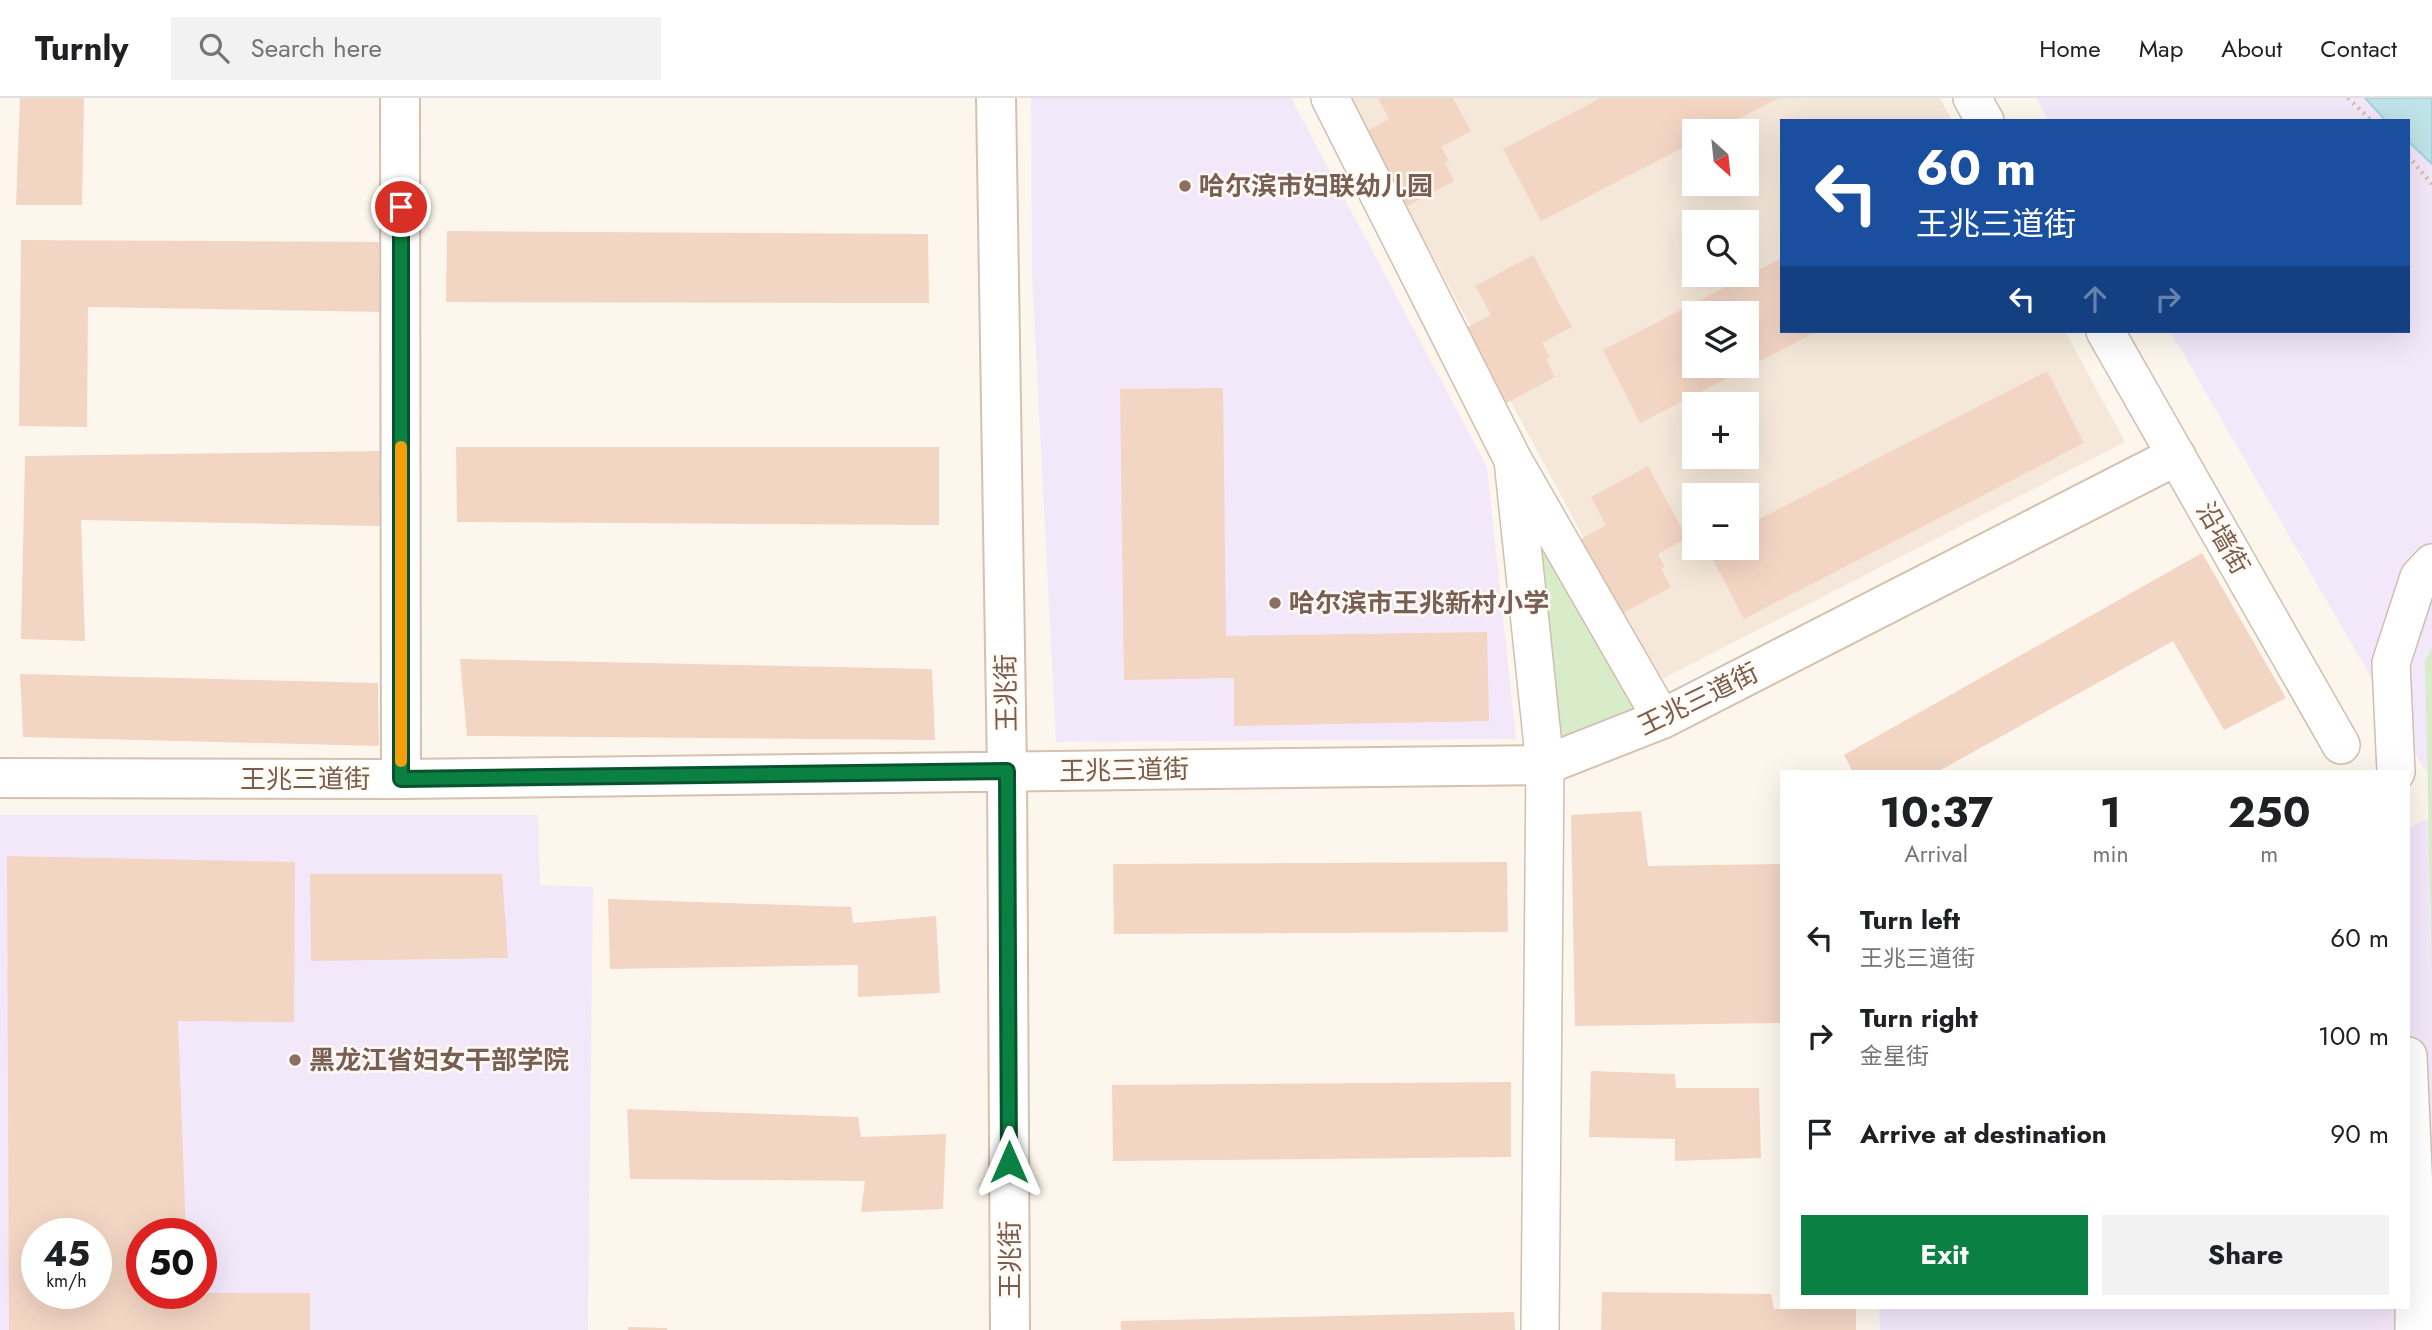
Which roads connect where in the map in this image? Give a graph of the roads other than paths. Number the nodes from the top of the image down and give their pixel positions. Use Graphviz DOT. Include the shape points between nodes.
graph roads {
  1 [pos="400,98"];
  2 [pos="996,98"];
  3 [pos="1330,98"];
  4 [pos="1972,98"];
  5 [pos="1984,119"];
  6 [pos="2106,333"];
  7 [pos="2176,456"];
  8 [pos="1513,460"];
  9 [pos="2432,563"];
  10 [pos="1662,719"];
  11 [pos="2341,745"];
  12 [pos="1545,765"];
  13 [pos="2396,770"];
  14 [pos="1007,771"];
  15 [pos="0,778"];
  16 [pos="401,779"];
  17 [pos="2410,1101"];
  18 [pos="1010,1330"];
  19 [pos="1540,1330"];
  20 [pos="2414,1330"];
  1 -- 16 [label="street"];
  2 -- 14 [label="street, 王兆街"];
  3 -- 8 [label="street"];
  4 -- 5 [label="street"];
  6 -- 7 [label="street, 沿墙街"];
  7 -- 10 [label="street, 王兆三道街"];
  7 -- 11 [label="street, 沿墙街"];
  8 -- 10 [label="street"];
  8 -- 12 [label="street"];
  9 -- 13 [label="street" via="2419,577 2391,663"];
  10 -- 12 [label="street, 王兆三道街"];
  12 -- 14 [label="street, 王兆三道街"];
  12 -- 19 [label="street"];
  14 -- 16 [label="street, 王兆三道街"];
  14 -- 18 [label="street, 王兆街"];
  15 -- 16 [label="street, 王兆三道街"];
  17 -- 20 [label="street"];
}
